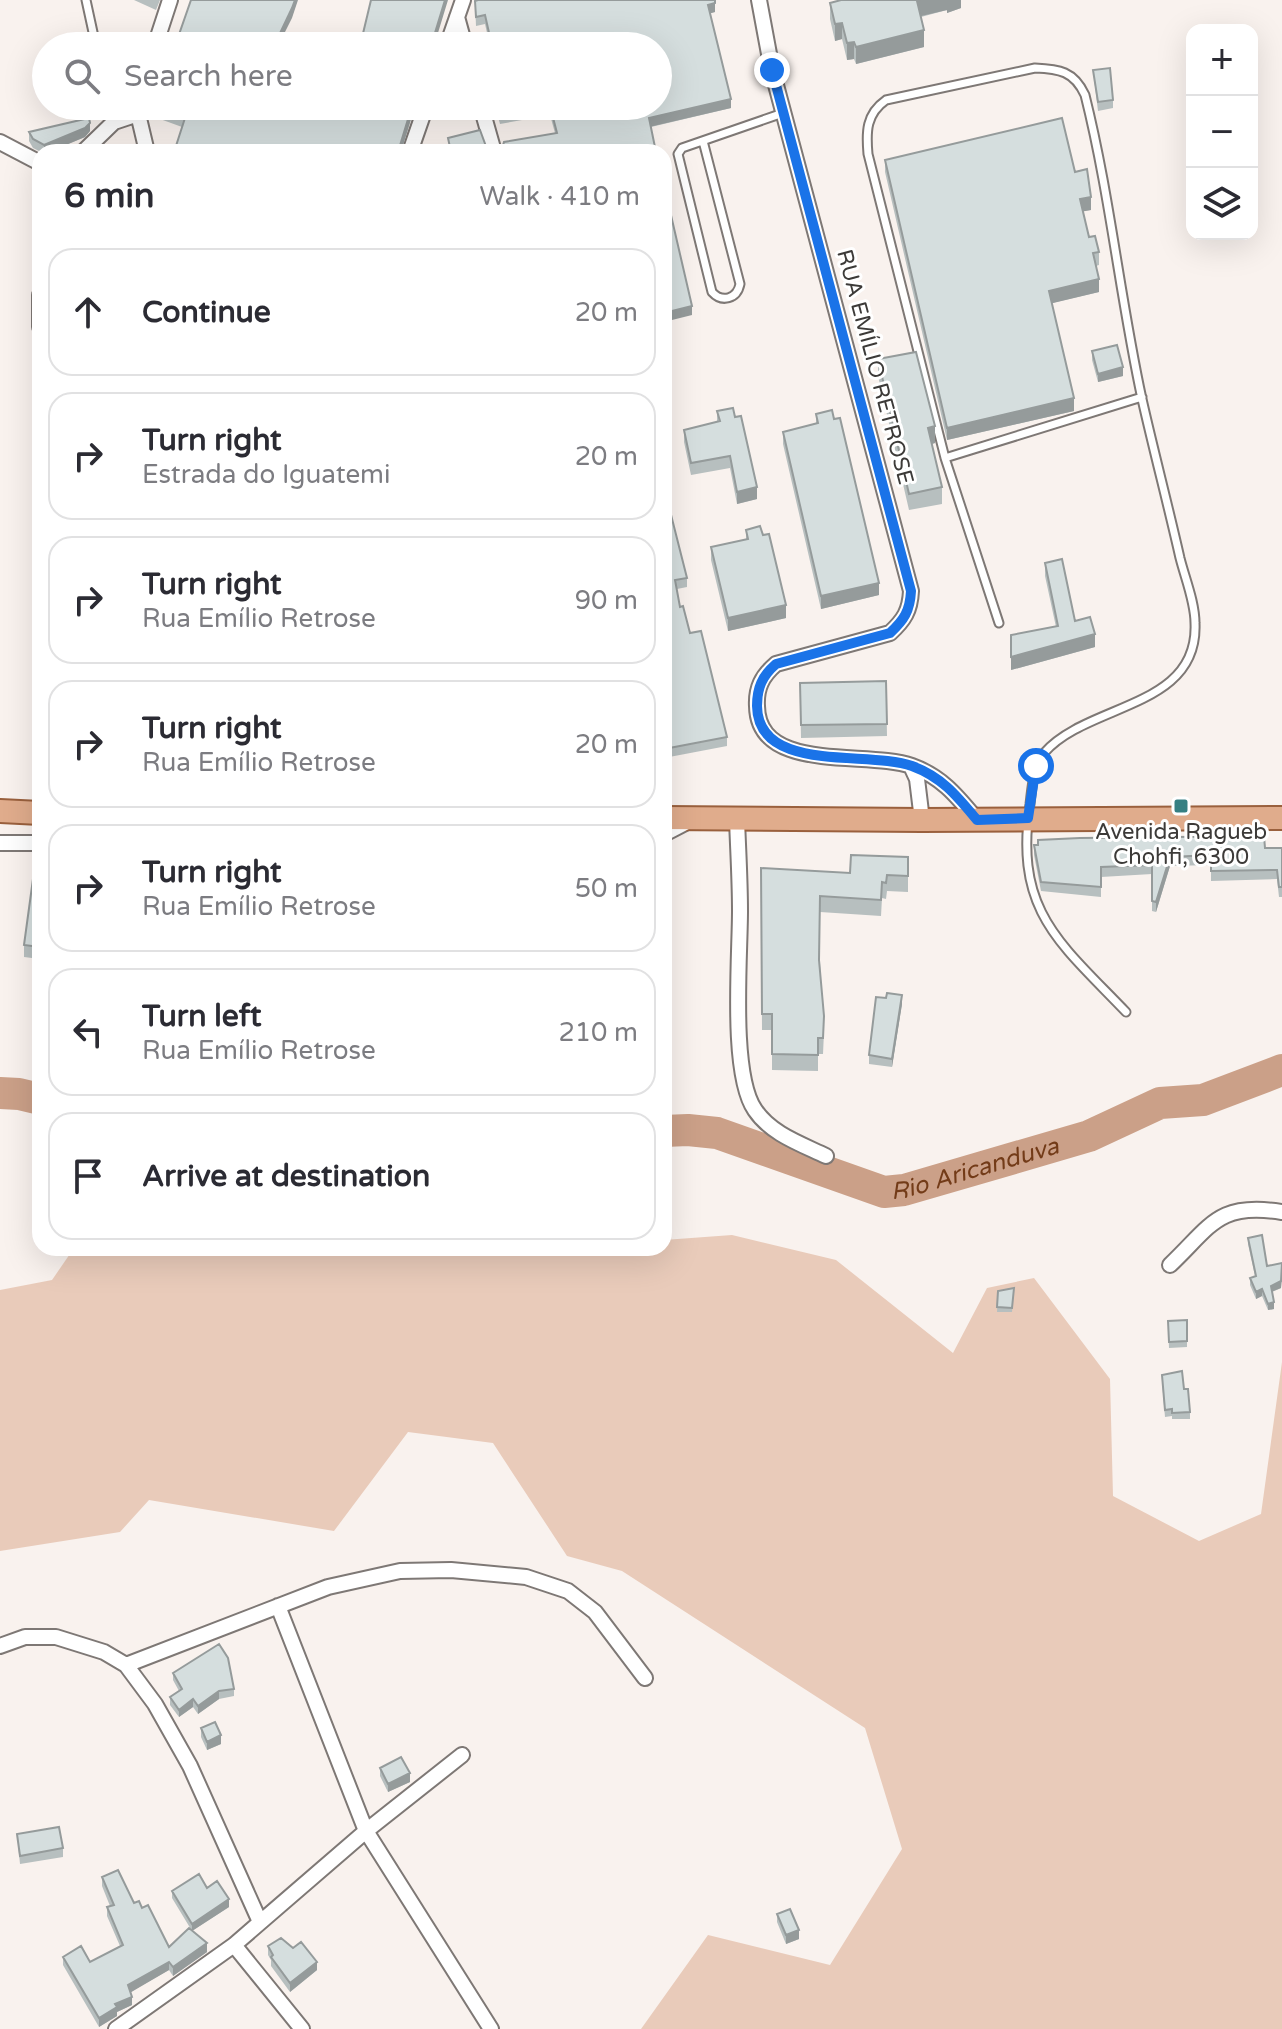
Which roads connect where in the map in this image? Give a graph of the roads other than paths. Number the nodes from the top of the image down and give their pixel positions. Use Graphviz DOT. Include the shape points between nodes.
graph roads {
  1 [pos="86,0"];
  2 [pos="170,0"];
  3 [pos="463,0"];
  4 [pos="759,0"];
  5 [pos="457,17"];
  6 [pos="93,32"];
  7 [pos="160,32"];
  8 [pos="452,32"];
  9 [pos="461,32"];
  10 [pos="783,113"];
  11 [pos="118,120"];
  12 [pos="141,120"];
  13 [pos="421,120"];
  14 [pos="485,120"];
  15 [pos="114,122"];
  16 [pos="703,141"];
  17 [pos="0,142"];
  18 [pos="91,144"];
  19 [pos="145,144"];
  20 [pos="413,144"];
  21 [pos="492,144"];
  22 [pos="32,159"];
  23 [pos="1142,397"];
  24 [pos="945,458"];
  25 [pos="999,623"];
  26 [pos="911,766"];
  27 [pos="0,811"];
  28 [pos="32,813"];
  29 [pos="672,818"];
  30 [pos="694,818"];
  31 [pos="1028,818"];
  32 [pos="1282,818"];
  33 [pos="737,819"];
  34 [pos="922,820"];
  35 [pos="977,820"];
  36 [pos="672,830"];
  37 [pos="0,843"];
  38 [pos="32,843"];
  39 [pos="1126,1012"];
  40 [pos="826,1156"];
  41 [pos="1282,1212"];
  42 [pos="1170,1265"];
  43 [pos="278,1606"];
  44 [pos="0,1646"];
  45 [pos="126,1665"];
  46 [pos="645,1678"];
  47 [pos="462,1755"];
  48 [pos="366,1831"];
  49 [pos="260,1922"];
  50 [pos="234,1945"];
  51 [pos="116,2029"];
  52 [pos="302,2029"];
  53 [pos="491,2029"];
  1 -- 6 [label="lane"];
  2 -- 7 [label="street"];
  3 -- 5 [label="street"];
  4 -- 10 [label="street, RUA EMÍLIO RETROSE"];
  5 -- 8 [label="street"];
  5 -- 9 [label="street"];
  10 -- 16 [label="lane"];
  10 -- 26 [label="street, RUA EMÍLIO RETROSE" via="911,591 904,620 890,633 776,664 760,681 757,712 768,739 794,752"];
  11 -- 15 [label="street"];
  12 -- 19 [label="street"];
  13 -- 20 [label="street"];
  14 -- 21 [label="street"];
  15 -- 18 [label="street"];
  16 -- 16 [label="lane" via="682,148 679,162 712,292 730,298 740,284"];
  17 -- 22 [label="street"];
  23 -- 24 [label="lane"];
  23 -- 24 [label="lane" via="1089,110 1079,82 1054,69 1035,68 886,100 871,115 868,154"];
  23 -- 31 [label="lane" via="1195,622 1193,643 1177,677 1043,753"];
  24 -- 25 [label="lane"];
  26 -- 34 [label="street"];
  26 -- 35 [label="street, RUA EMÍLIO RETROSE" via="950,788"];
  27 -- 28 [label="main road"];
  29 -- 30 [label="main road"];
  30 -- 33 [label="main road"];
  30 -- 36 [label="street"];
  31 -- 32 [label="main road"];
  31 -- 35 [label="main road"];
  31 -- 39 [label="lane" via="1031,892 1046,924"];
  33 -- 34 [label="main road"];
  33 -- 40 [label="street" via="739,1030 746,1096 770,1126"];
  34 -- 35 [label="main road"];
  37 -- 38 [label="street"];
  41 -- 42 [label="street" via="1258,1208 1221,1217"];
  43 -- 45 [label="street"];
  43 -- 46 [label="street" via="328,1587 400,1571 526,1577 586,1603"];
  43 -- 48 [label="street"];
  44 -- 45 [label="street" via="25,1637 56,1637"];
  45 -- 49 [label="street" via="190,1766"];
  47 -- 48 [label="street"];
  48 -- 49 [label="street"];
  48 -- 53 [label="street"];
  49 -- 50 [label="street"];
  50 -- 51 [label="street"];
  50 -- 52 [label="street"];
}
